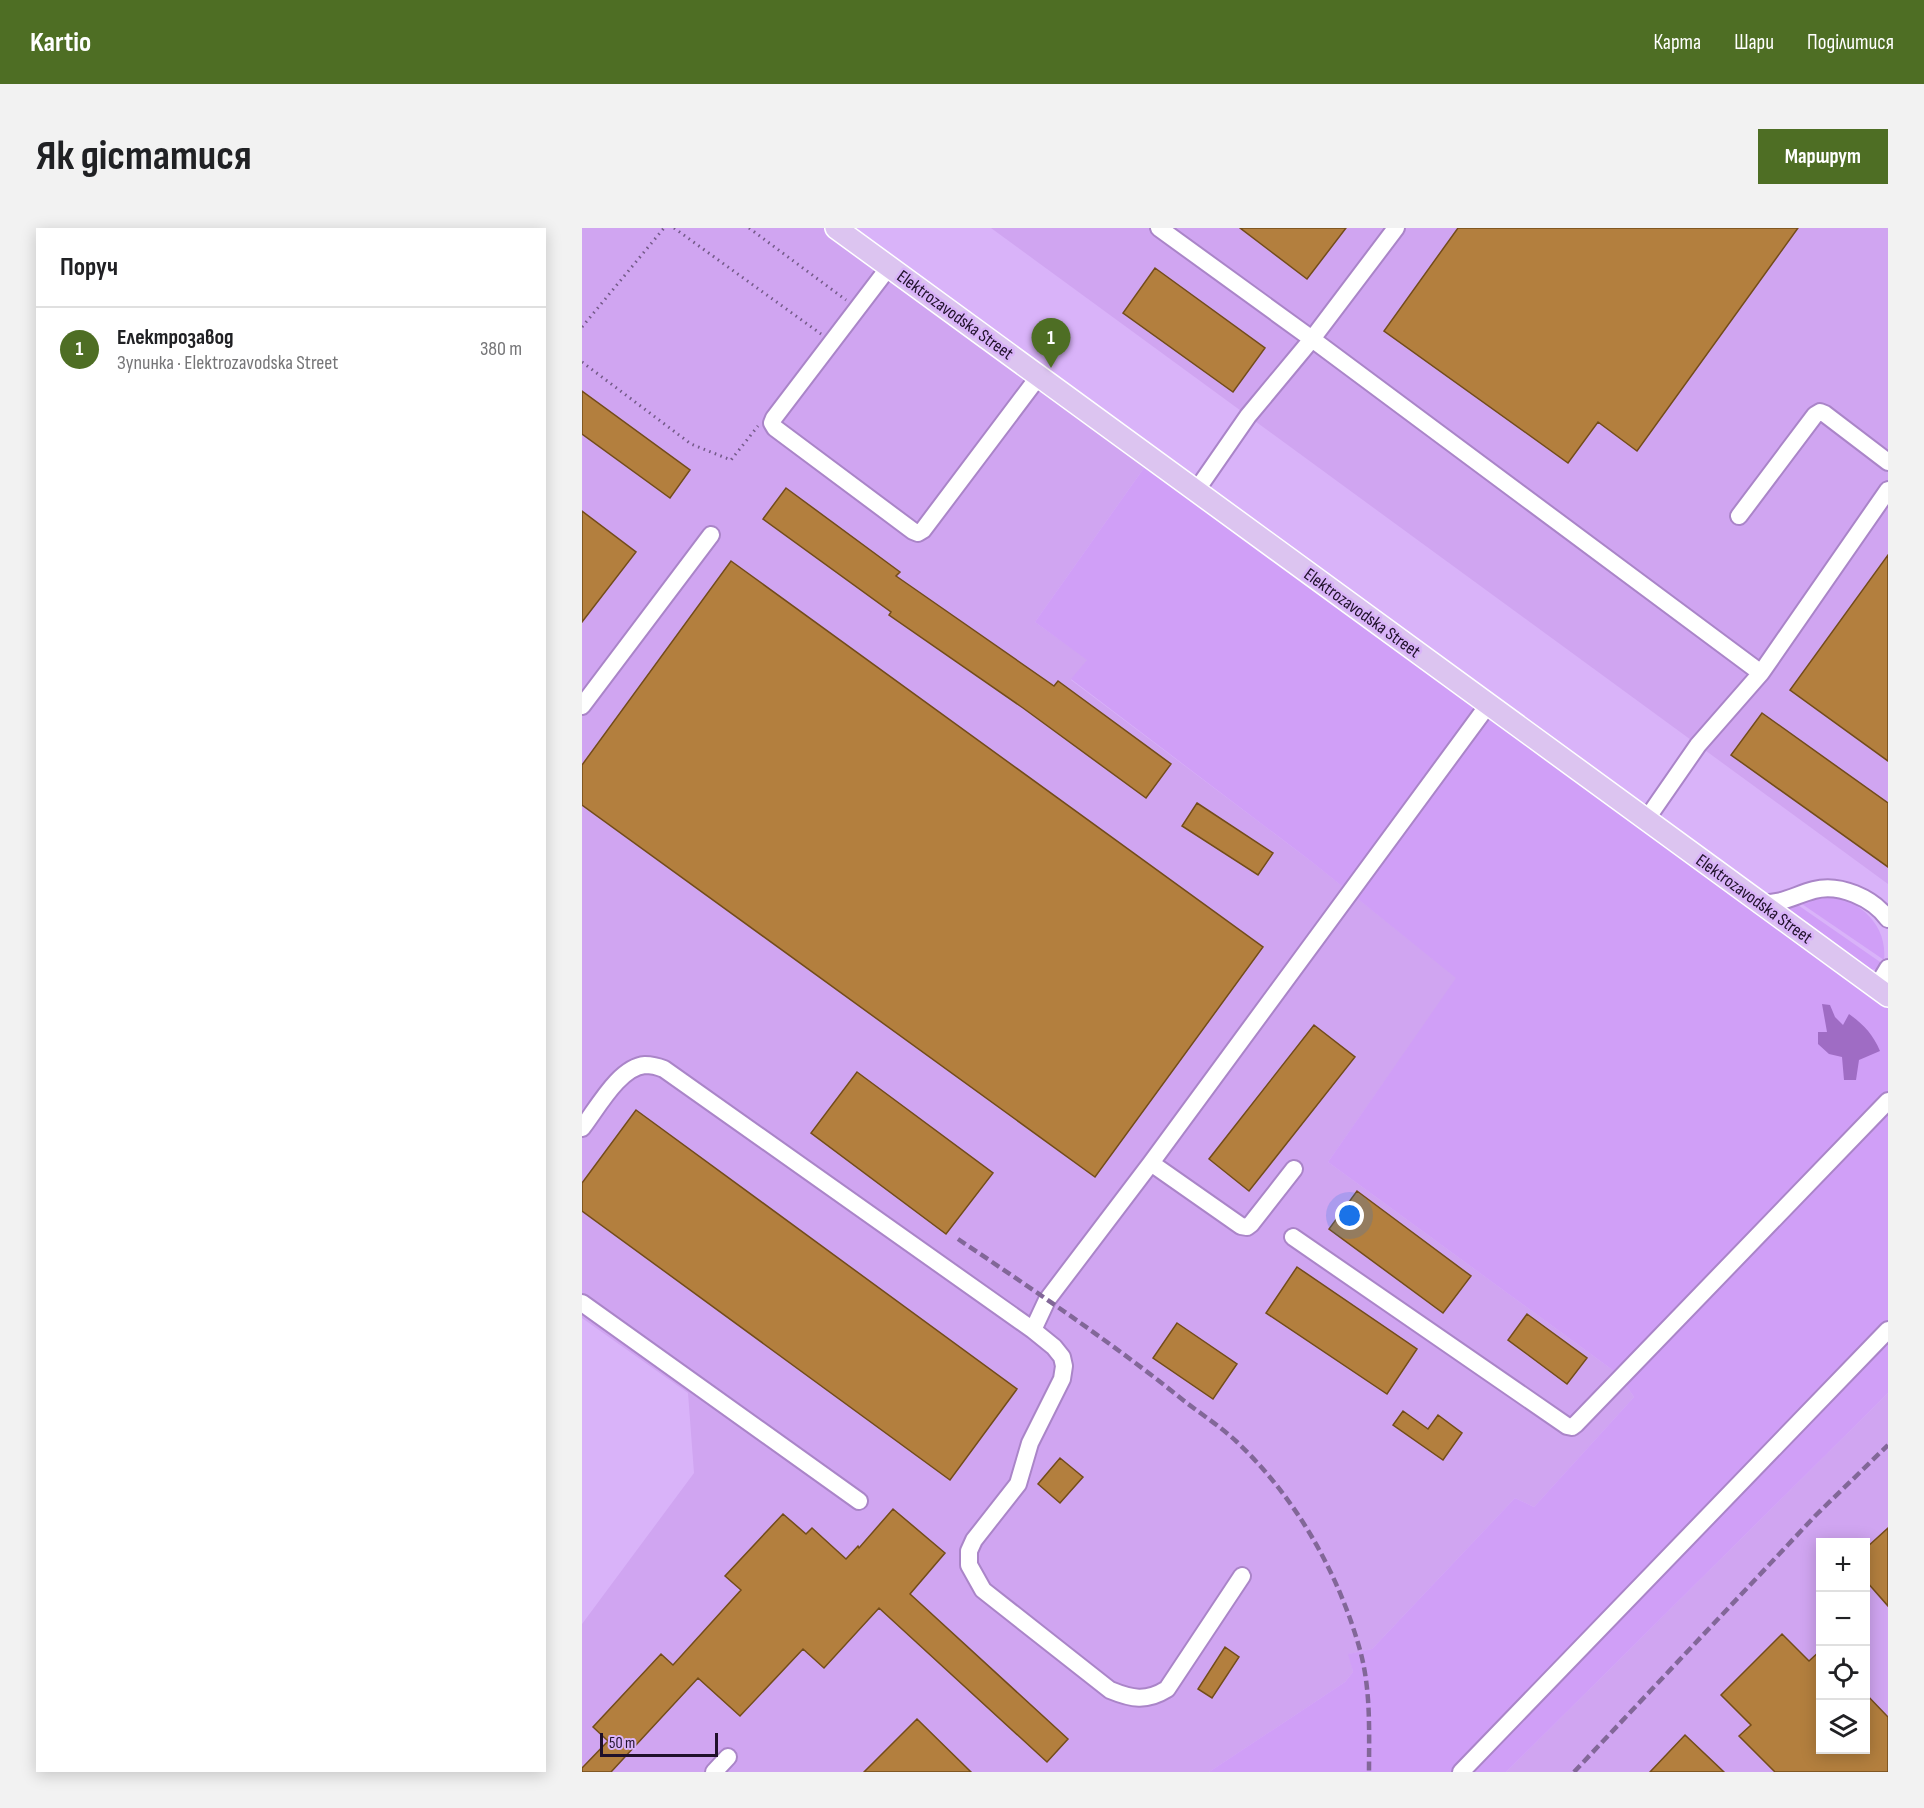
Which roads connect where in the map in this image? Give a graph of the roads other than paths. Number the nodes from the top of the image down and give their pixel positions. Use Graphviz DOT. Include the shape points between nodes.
graph roads {
  1 [pos="836,228"];
  2 [pos="1159,228"];
  3 [pos="1396,228"];
  4 [pos="889,267"];
  5 [pos="1312,339"];
  6 [pos="1039,376"];
  7 [pos="1888,462"];
  8 [pos="1888,490"];
  9 [pos="1196,491"];
  10 [pos="1738,516"];
  11 [pos="711,535"];
  12 [pos="1761,673"];
  13 [pos="1488,705"];
  14 [pos="582,706"];
  15 [pos="1646,820"];
  16 [pos="1760,903"];
  17 [pos="1888,919"];
  18 [pos="1888,968"];
  19 [pos="1882,992"];
  20 [pos="1888,1101"];
  21 [pos="582,1128"];
  22 [pos="1151,1163"];
  23 [pos="1294,1169"];
  24 [pos="1293,1237"];
  25 [pos="582,1303"];
  26 [pos="1033,1330"];
  27 [pos="1888,1330"];
  28 [pos="859,1502"];
  29 [pos="1242,1576"];
  30 [pos="728,1757"];
  31 [pos="714,1772"];
  32 [pos="1461,1772"];
  1 -- 4 [label="main road, Elektrozavodska Street"];
  2 -- 5 [label="lane"];
  3 -- 5 [label="lane"];
  4 -- 6 [label="main road, Elektrozavodska Street"];
  4 -- 6 [label="lane" via="772,423 913,531 923,530"];
  5 -- 9 [label="lane" via="1248,416"];
  5 -- 12 [label="lane"];
  6 -- 9 [label="main road, Elektrozavodska Street"];
  7 -- 10 [label="lane" via="1820,412"];
  8 -- 12 [label="lane"];
  9 -- 13 [label="main road, Elektrozavodska Street"];
  11 -- 14 [label="lane"];
  12 -- 15 [label="lane" via="1698,745"];
  13 -- 15 [label="main road, Elektrozavodska Street"];
  13 -- 22 [label="lane"];
  15 -- 16 [label="main road, Elektrozavodska Street"];
  16 -- 17 [label="lane" via="1773,904 1830,888 1860,897"];
  16 -- 19 [label="main road, Elektrozavodska Street"];
  18 -- 19 [label="lane"];
  20 -- 24 [label="lane" via="1572,1427"];
  21 -- 26 [label="lane" via="620,1078 637,1067 664,1069"];
  22 -- 23 [label="lane" via="1247,1227"];
  22 -- 26 [label="lane" via="1047,1300"];
  25 -- 28 [label="lane"];
  26 -- 29 [label="lane" via="1062,1357 1062,1379 1034,1433 1018,1484 969,1551 969,1565 983,1590 1110,1690 1139,1698 1155,1697 1167,1689"];
  27 -- 32 [label="lane"];
  30 -- 31 [label="lane"];
}
